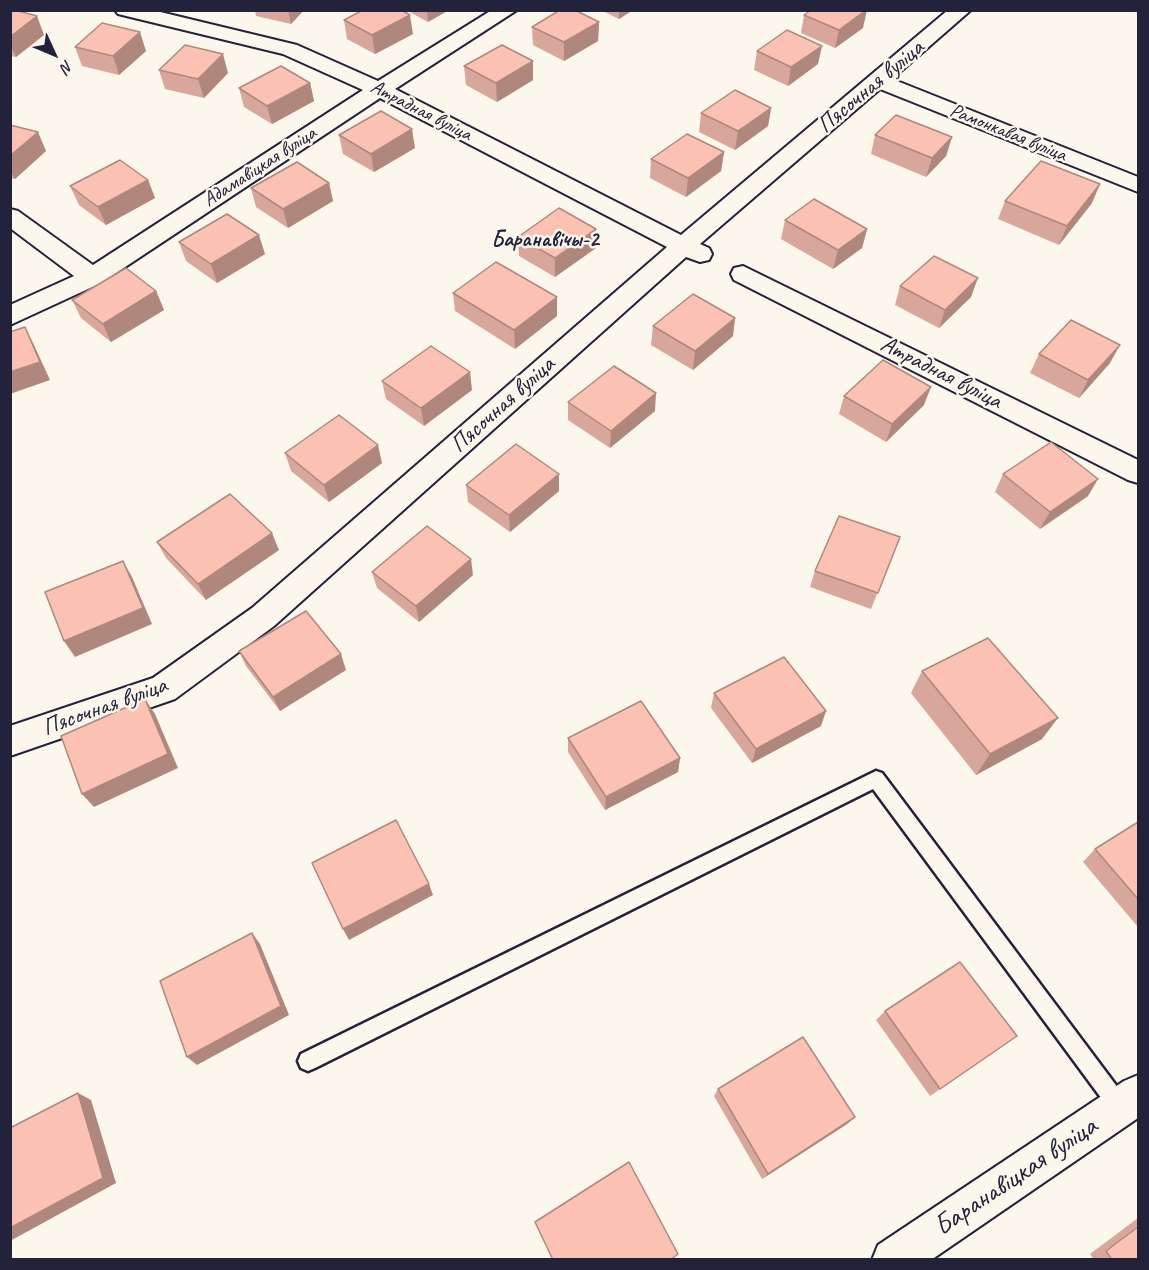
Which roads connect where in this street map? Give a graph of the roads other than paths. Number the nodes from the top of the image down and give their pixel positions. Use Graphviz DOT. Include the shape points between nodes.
graph roads {
  1 [pos="125,10"];
  2 [pos="507,10"];
  3 [pos="961,10"];
  4 [pos="878,81"];
  5 [pos="379,89"];
  6 [pos="1138,185"];
  7 [pos="10,216"];
  8 [pos="692,250"];
  9 [pos="743,274"];
  10 [pos="92,277"];
  11 [pos="10,316"];
  12 [pos="1138,472"];
  13 [pos="10,741"];
  14 [pos="308,1061"];
  15 [pos="1129,1101"];
  16 [pos="893,1260"];
  1 -- 5 [label="street, Атрадная вуліца" via="290,49"];
  2 -- 5 [label="street, Адамавіцкая вуліца"];
  3 -- 4 [label="street, Пясочная вуліца"];
  4 -- 6 [label="street, Рамонкавая вуліца"];
  4 -- 8 [label="street, Пясочная вуліца"];
  5 -- 8 [label="street, Атрадная вуліца"];
  5 -- 10 [label="street, Адамавіцкая вуліца"];
  7 -- 10 [label="street"];
  8 -- 13 [label="street, Пясочная вуліца" via="263,617 164,689"];
  9 -- 12 [label="street, Атрадная вуліца"];
  10 -- 11 [label="street, Адамавіцкая вуліца"];
  14 -- 15 [label="lane" via="876,779"];
  15 -- 16 [label="street, Баранавіцкая вуліца"];
}
